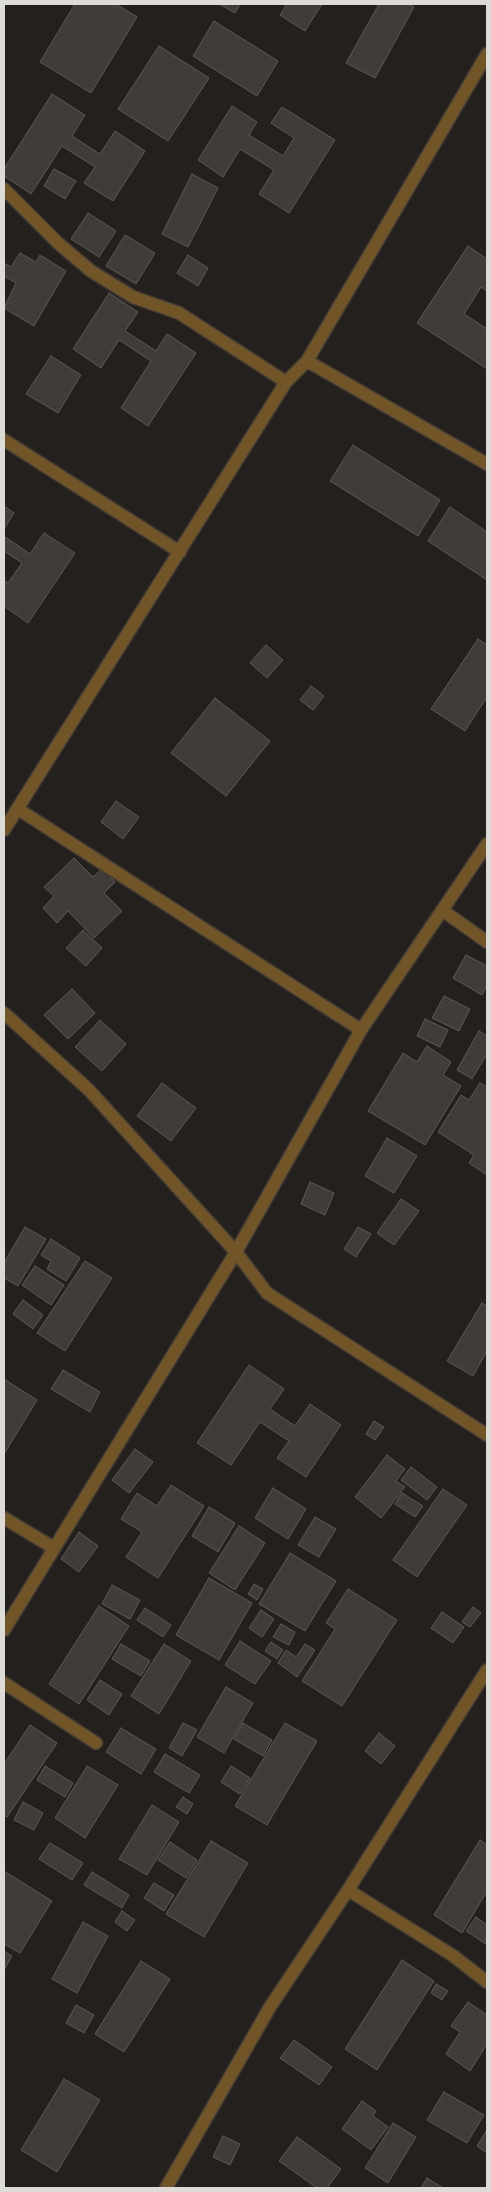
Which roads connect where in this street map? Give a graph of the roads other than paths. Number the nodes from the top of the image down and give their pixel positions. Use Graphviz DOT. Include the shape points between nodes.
graph roads {
  1 [pos="487,54"];
  2 [pos="4,189"];
  3 [pos="308,361"];
  4 [pos="286,382"];
  5 [pos="4,440"];
  6 [pos="487,464"];
  7 [pos="180,552"];
  8 [pos="18,809"];
  9 [pos="4,830"];
  10 [pos="487,844"];
  11 [pos="442,910"];
  12 [pos="487,942"];
  13 [pos="4,1013"];
  14 [pos="361,1030"];
  15 [pos="236,1252"];
  16 [pos="487,1435"];
  17 [pos="4,1518"];
  18 [pos="54,1548"];
  19 [pos="4,1630"];
  20 [pos="487,1670"];
  21 [pos="4,1683"];
  22 [pos="96,1743"];
  23 [pos="348,1890"];
  24 [pos="487,1982"];
  25 [pos="166,2188"];
  1 -- 3 [label="street"];
  2 -- 4 [label="street" via="91,271 133,297 180,312"];
  3 -- 4 [label="street"];
  3 -- 6 [label="street"];
  4 -- 7 [label="street"];
  5 -- 7 [label="street"];
  7 -- 8 [label="street"];
  8 -- 9 [label="street"];
  8 -- 14 [label="street"];
  10 -- 11 [label="street"];
  11 -- 12 [label="street"];
  11 -- 14 [label="street"];
  13 -- 15 [label="street" via="89,1090"];
  14 -- 15 [label="street"];
  15 -- 16 [label="street" via="267,1293"];
  15 -- 18 [label="street"];
  17 -- 18 [label="street"];
  18 -- 19 [label="street"];
  20 -- 23 [label="street"];
  21 -- 22 [label="street"];
  23 -- 24 [label="street" via="452,1955"];
  23 -- 25 [label="street" via="270,2007"];
}
